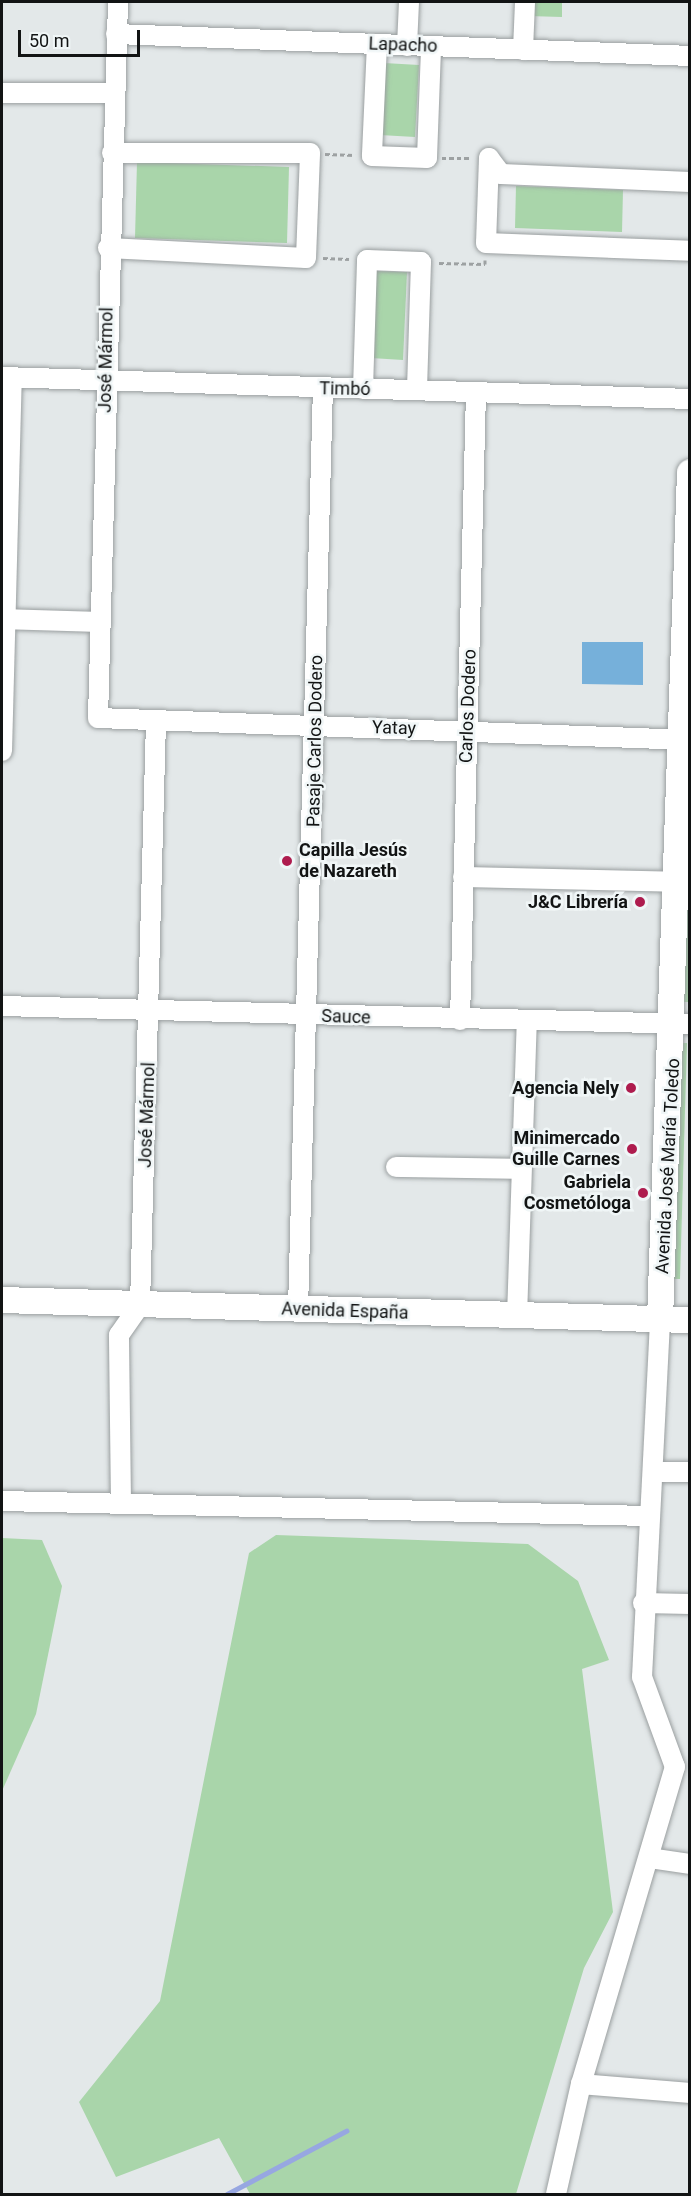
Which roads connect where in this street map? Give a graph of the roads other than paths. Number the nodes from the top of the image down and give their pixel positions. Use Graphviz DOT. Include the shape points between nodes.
graph roads {
  1 [pos="118,2"];
  2 [pos="408,2"];
  3 [pos="525,2"];
  4 [pos="116,34"];
  5 [pos="377,44"];
  6 [pos="407,46"];
  7 [pos="431,46"];
  8 [pos="523,50"];
  9 [pos="690,56"];
  10 [pos="2,93"];
  11 [pos="114,93"];
  12 [pos="112,153"];
  13 [pos="690,182"];
  14 [pos="108,248"];
  15 [pos="690,251"];
  16 [pos="7,377"];
  17 [pos="106,380"];
  18 [pos="323,388"];
  19 [pos="363,388"];
  20 [pos="417,390"];
  21 [pos="476,392"];
  22 [pos="690,399"];
  23 [pos="690,473"];
  24 [pos="687,605"];
  25 [pos="4,619"];
  26 [pos="99,622"];
  27 [pos="98,718"];
  28 [pos="156,720"];
  29 [pos="314,725"];
  30 [pos="467,731"];
  31 [pos="685,740"];
  32 [pos="2,751"];
  33 [pos="463,877"];
  34 [pos="676,882"];
  35 [pos="2,1006"];
  36 [pos="150,1011"];
  37 [pos="310,1016"];
  38 [pos="460,1020"];
  39 [pos="527,1022"];
  40 [pos="682,1025"];
  41 [pos="396,1167"];
  42 [pos="520,1169"];
  43 [pos="2,1300"];
  44 [pos="140,1305"];
  45 [pos="298,1310"];
  46 [pos="518,1317"];
  47 [pos="660,1319"];
  48 [pos="690,1320"];
  49 [pos="653,1472"];
  50 [pos="690,1472"];
  51 [pos="2,1501"];
  52 [pos="122,1503"];
  53 [pos="650,1516"];
  54 [pos="643,1603"];
  55 [pos="690,1604"];
  56 [pos="682,1766"];
  57 [pos="650,1858"];
  58 [pos="690,1864"];
  59 [pos="581,2084"];
  60 [pos="690,2093"];
  61 [pos="556,2194"];
  1 -- 4 [label="street, José Mármol"];
  2 -- 6 [label="street"];
  3 -- 8 [label="street"];
  4 -- 5 [label="street, Lapacho"];
  4 -- 11 [label="street, José Mármol"];
  5 -- 6 [label="street, Lapacho"];
  5 -- 7 [label="street" via="372,156 427,158"];
  6 -- 7 [label="street, Lapacho"];
  7 -- 8 [label="street, Lapacho"];
  8 -- 9 [label="street, Lapacho"];
  10 -- 11 [label="street"];
  11 -- 12 [label="street, José Mármol"];
  12 -- 14 [label="street, José Mármol"];
  12 -- 14 [label="street" via="310,153 306,258"];
  13 -- 15 [label="street" via="501,174 489,158 486,243"];
  14 -- 17 [label="street, José Mármol"];
  16 -- 17 [label="street, Timbó"];
  16 -- 25 [label="street"];
  17 -- 18 [label="street, Timbó"];
  17 -- 26 [label="street, José Mármol"];
  18 -- 19 [label="street, Timbó"];
  18 -- 29 [label="street, Pasaje Carlos Dodero"];
  19 -- 20 [label="street, Timbó"];
  19 -- 20 [label="street" via="367,260 421,262"];
  20 -- 21 [label="street, Timbó"];
  21 -- 22 [label="street, Timbó"];
  21 -- 30 [label="street, Carlos Dodero"];
  23 -- 24 [label="main road, Avenida José María Toledo"];
  24 -- 31 [label="main road, Avenida José María Toledo"];
  25 -- 26 [label="street"];
  25 -- 32 [label="street"];
  26 -- 27 [label="street, José Mármol"];
  27 -- 28 [label="street, Yatay"];
  28 -- 29 [label="street, Yatay"];
  28 -- 36 [label="street, José Mármol"];
  29 -- 30 [label="street, Yatay"];
  29 -- 37 [label="street, Pasaje Carlos Dodero"];
  30 -- 31 [label="street, Yatay"];
  30 -- 33 [label="street, Carlos Dodero"];
  31 -- 34 [label="main road, Avenida José María Toledo"];
  33 -- 34 [label="street"];
  33 -- 38 [label="street, Carlos Dodero"];
  34 -- 40 [label="main road, Avenida José María Toledo"];
  35 -- 36 [label="street, Sauce"];
  36 -- 37 [label="street, Sauce"];
  36 -- 44 [label="street, José Mármol"];
  37 -- 38 [label="street, Sauce"];
  37 -- 45 [label="street, Pasaje Carlos Dodero"];
  38 -- 39 [label="street, Sauce"];
  39 -- 40 [label="street, Sauce"];
  39 -- 42 [label="street"];
  40 -- 47 [label="main road, Avenida José María Toledo"];
  41 -- 42 [label="street"];
  42 -- 46 [label="street"];
  43 -- 44 [label="main road, Avenida España"];
  44 -- 45 [label="main road, Avenida España"];
  44 -- 52 [label="street" via="118,1335"];
  45 -- 46 [label="main road, Avenida España"];
  46 -- 47 [label="main road, Avenida España"];
  47 -- 48 [label="main road, Avenida España"];
  47 -- 49 [label="street"];
  49 -- 50 [label="street"];
  49 -- 53 [label="street"];
  51 -- 52 [label="street"];
  52 -- 53 [label="street"];
  53 -- 54 [label="street"];
  54 -- 55 [label="street"];
  54 -- 56 [label="street" via="642,1677"];
  56 -- 57 [label="street"];
  57 -- 58 [label="street"];
  57 -- 59 [label="street"];
  59 -- 60 [label="street"];
  59 -- 61 [label="street"];
}
